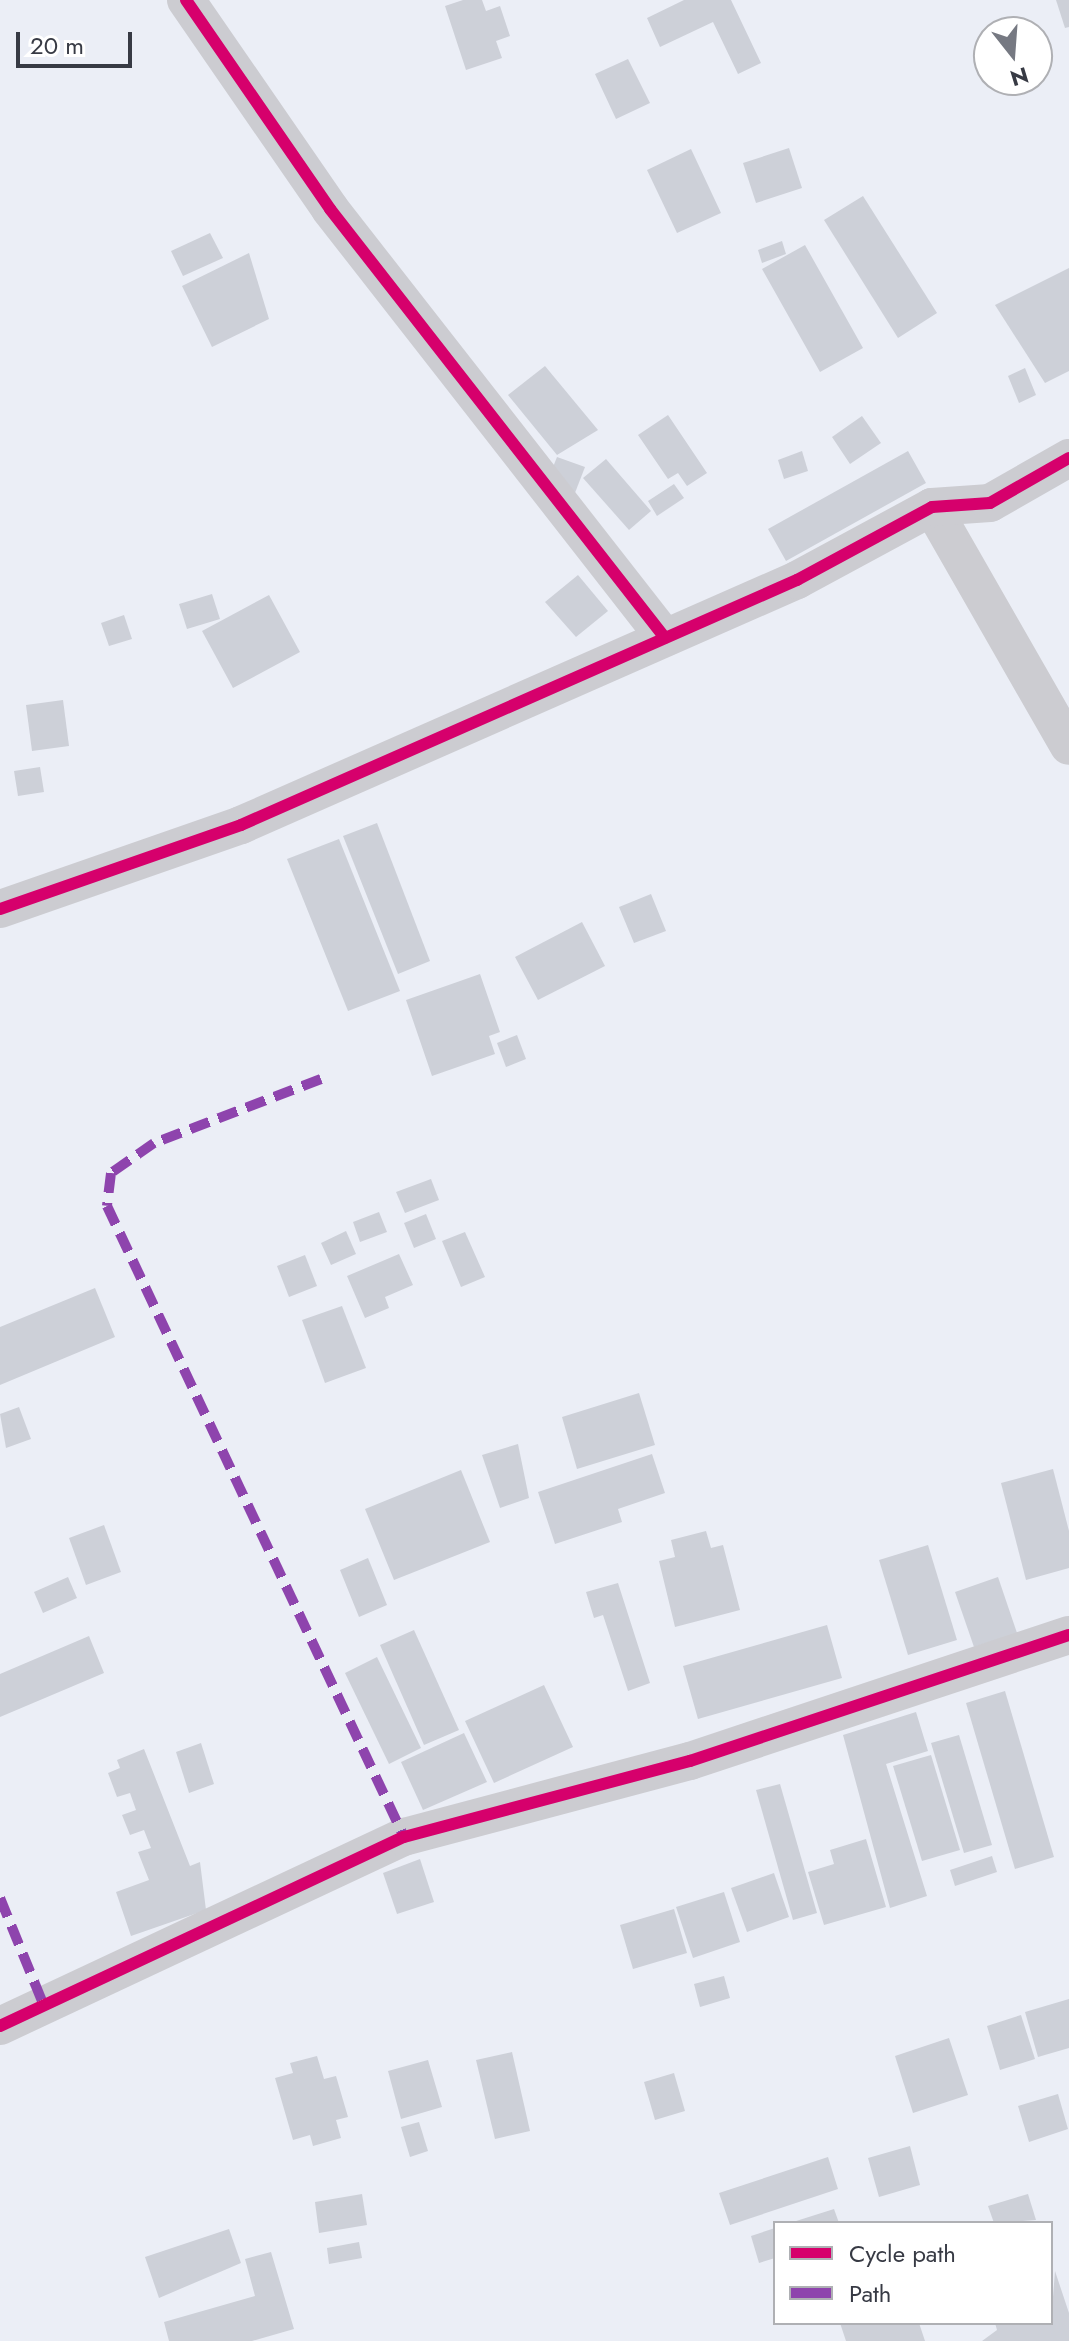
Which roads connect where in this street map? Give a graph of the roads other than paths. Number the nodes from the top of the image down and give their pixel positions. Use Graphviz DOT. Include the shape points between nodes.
graph roads {
  1 [pos="186,0"];
  2 [pos="1069,458"];
  3 [pos="932,507"];
  4 [pos="665,638"];
  5 [pos="1069,746"];
  6 [pos="0,909"];
  7 [pos="1069,1635"];
  8 [pos="0,2026"];
  1 -- 4 [label="street" via="330,209"];
  2 -- 3 [label="street" via="990,503"];
  3 -- 4 [label="street" via="797,580"];
  3 -- 5 [label="street"];
  4 -- 6 [label="street" via="241,825"];
  7 -- 8 [label="street" via="690,1761 404,1837"];
}
